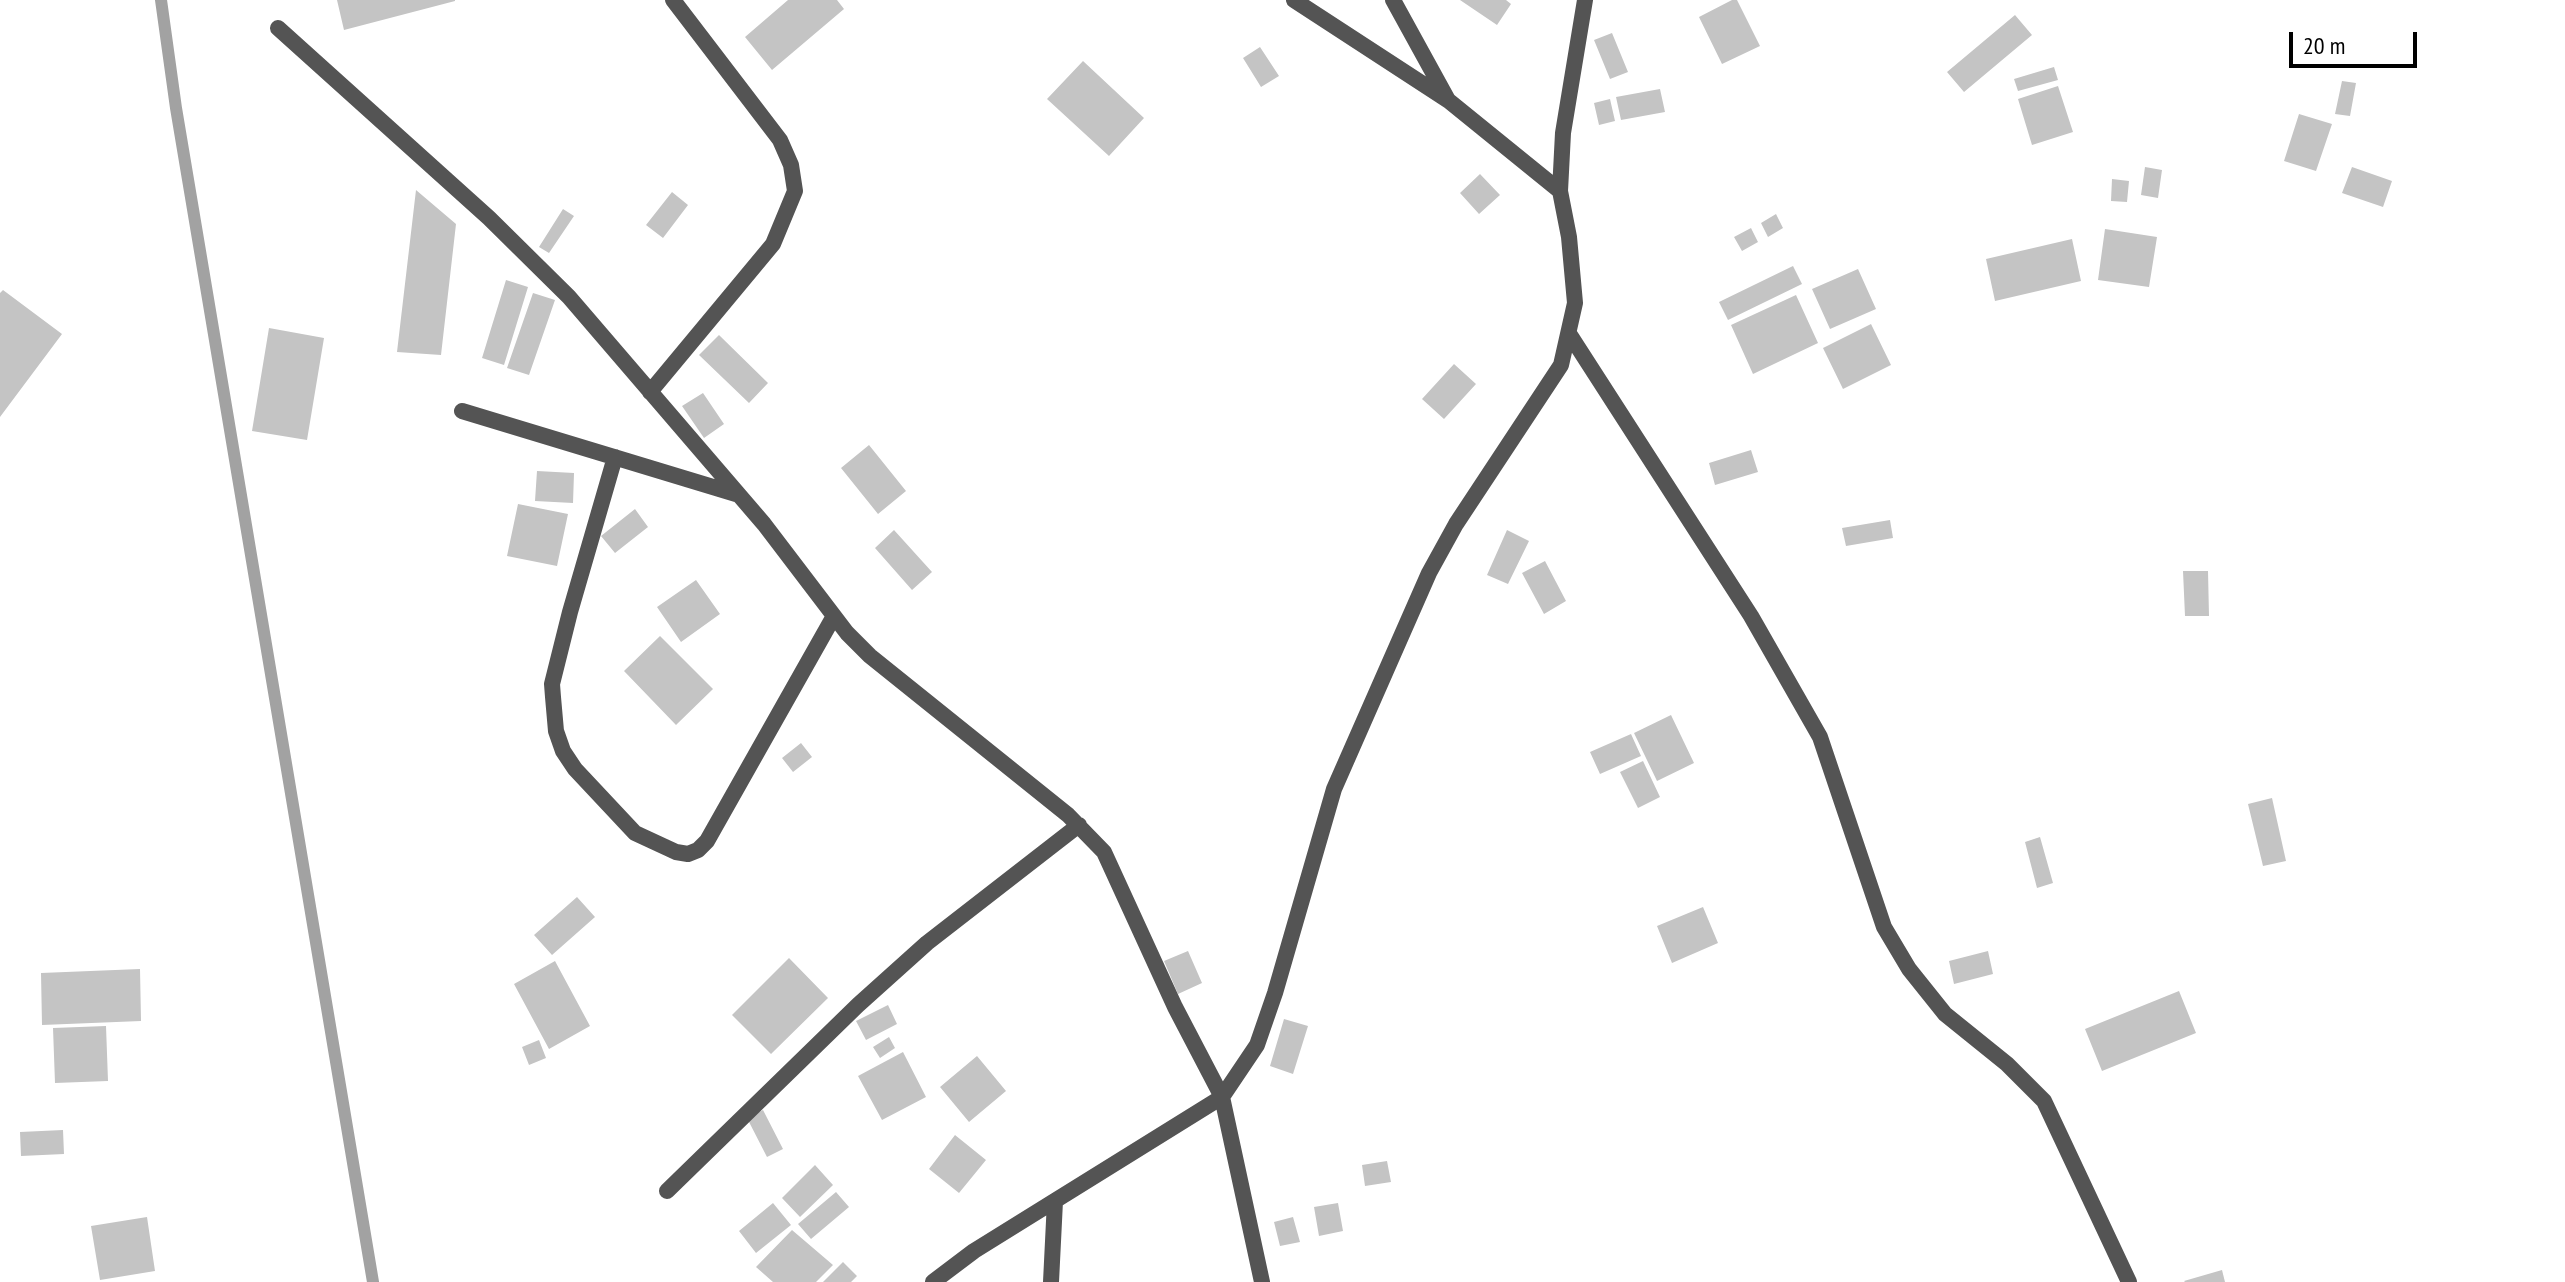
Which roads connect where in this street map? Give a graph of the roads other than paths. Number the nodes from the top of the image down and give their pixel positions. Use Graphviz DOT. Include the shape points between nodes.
graph roads {
  1 [pos="673,0"];
  2 [pos="1294,0"];
  3 [pos="1393,0"];
  4 [pos="1585,0"];
  5 [pos="278,28"];
  6 [pos="1449,101"];
  7 [pos="1560,191"];
  8 [pos="1570,335"];
  9 [pos="650,392"];
  10 [pos="462,411"];
  11 [pos="615,457"];
  12 [pos="738,494"];
  13 [pos="834,616"];
  14 [pos="1079,825"];
  15 [pos="1222,1097"];
  16 [pos="667,1191"];
  17 [pos="1055,1201"];
  18 [pos="933,1282"];
  19 [pos="1051,1282"];
  20 [pos="1262,1282"];
  21 [pos="2129,1282"];
  1 -- 9 [label="street" via="780,140 795,191 773,244"];
  2 -- 6 [label="street"];
  3 -- 6 [label="street"];
  4 -- 7 [label="street" via="1563,133"];
  5 -- 9 [label="street" via="489,218 569,297"];
  6 -- 7 [label="street"];
  7 -- 8 [label="street" via="1575,303"];
  8 -- 15 [label="street" via="1561,365 1429,573 1334,789 1257,1045"];
  8 -- 21 [label="street" via="1751,616 1814,725 1884,927 1896,948 1945,1014 2044,1101"];
  9 -- 12 [label="street"];
  10 -- 11 [label="street"];
  11 -- 12 [label="street"];
  11 -- 13 [label="street" via="552,684 563,751 635,833 688,854 707,841"];
  12 -- 13 [label="street"];
  13 -- 14 [label="street" via="870,656"];
  14 -- 15 [label="street" via="1104,852"];
  14 -- 16 [label="street" via="927,943"];
  15 -- 17 [label="street"];
  15 -- 20 [label="street"];
  17 -- 18 [label="street"];
  17 -- 19 [label="street"];
}
